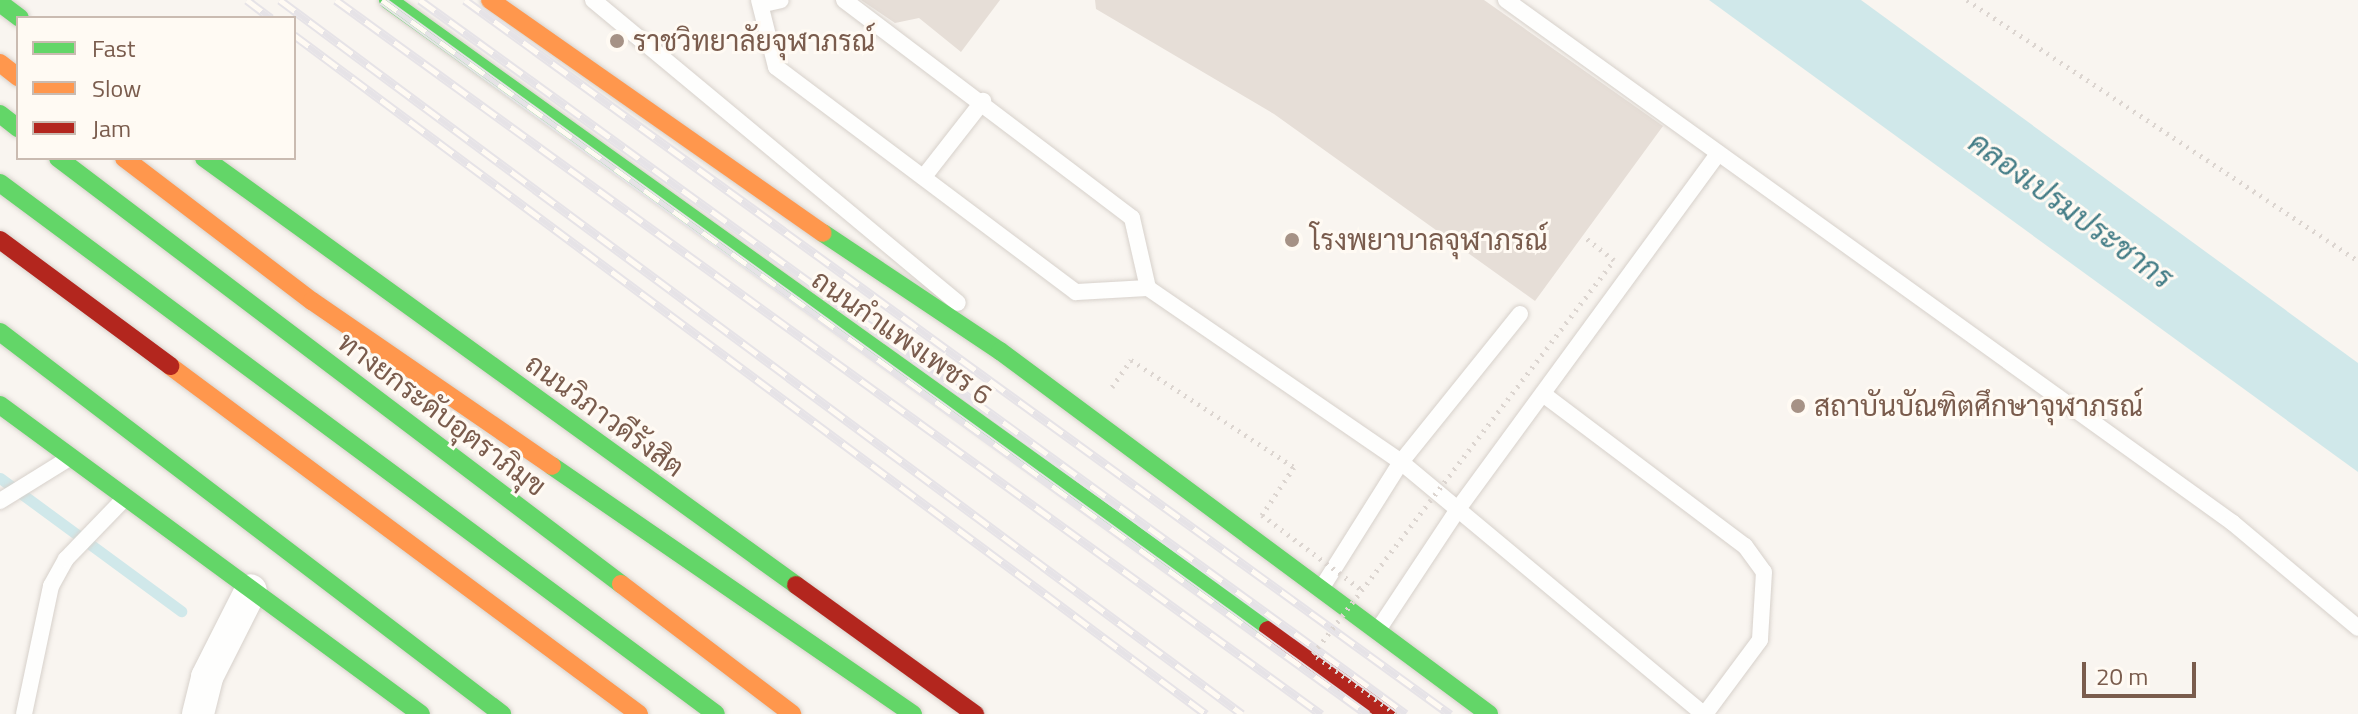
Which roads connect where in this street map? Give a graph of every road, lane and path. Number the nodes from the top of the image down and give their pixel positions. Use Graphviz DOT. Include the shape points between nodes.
graph roads {
  1 [pos="388,0"];
  2 [pos="490,0"];
  3 [pos="593,0"];
  4 [pos="844,0"];
  5 [pos="1506,0"];
  6 [pos="1967,0"];
  7 [pos="768,1"];
  8 [pos="0,3"];
  9 [pos="17,16"];
  10 [pos="983,101"];
  11 [pos="0,114"];
  12 [pos="16,126"];
  13 [pos="1719,153"];
  14 [pos="61,160"];
  15 [pos="125,160"];
  16 [pos="125,160"];
  17 [pos="207,160"];
  18 [pos="926,174"];
  19 [pos="0,183"];
  20 [pos="1583,236"];
  21 [pos="0,240"];
  22 [pos="2358,261"];
  23 [pos="1148,288"];
  24 [pos="1520,314"];
  25 [pos="0,332"];
  26 [pos="1000,351"];
  27 [pos="1131,360"];
  28 [pos="1543,394"];
  29 [pos="0,405"];
  30 [pos="71,457"];
  31 [pos="1401,462"];
  32 [pos="125,497"];
  33 [pos="0,501"];
  34 [pos="1458,509"];
  35 [pos="251,590"];
  36 [pos="1320,590"];
  37 [pos="1362,590"];
  38 [pos="481,599"];
  39 [pos="707,600"];
  40 [pos="2358,628"];
  41 [pos="1377,632"];
  42 [pos="574,693"];
  43 [pos="24,714"];
  44 [pos="198,714"];
  45 [pos="421,714"];
  46 [pos="502,714"];
  47 [pos="639,714"];
  48 [pos="716,714"];
  49 [pos="792,714"];
  50 [pos="913,714"];
  51 [pos="975,714"];
  52 [pos="1388,714"];
  53 [pos="1396,714"];
  54 [pos="1489,714"];
  55 [pos="1704,714"];
  1 -- 52 [label="main road, ถนนกำแพงเพชร 6" via="712,238"];
  2 -- 26 [label="main road, ถนนกำแพงเพชร 6" via="668,129"];
  3 -- 26 [label="lane" via="944,287"];
  4 -- 10 [label="lane"];
  5 -- 13 [label="lane"];
  6 -- 22 [label="path"];
  7 -- 18 [label="lane" via="776,67"];
  8 -- 9 [label="main road"];
  10 -- 18 [label="lane"];
  10 -- 23 [label="lane" via="1132,218"];
  11 -- 12 [label="main road"];
  13 -- 28 [label="lane"];
  13 -- 40 [label="lane" via="2233,523"];
  14 -- 49 [label="main road, ทางยกระดับอุตราภิมุข"];
  15 -- 50 [label="main road" via="312,301"];
  16 -- 39 [label="main road"];
  17 -- 51 [label="main road, ถนนวิภาวดีรังสิต"];
  18 -- 23 [label="lane" via="1076,292"];
  19 -- 48 [label="main road"];
  20 -- 37 [label="path, bridge" via="1614,260"];
  21 -- 38 [label="main road"];
  23 -- 31 [label="lane"];
  24 -- 31 [label="lane"];
  25 -- 46 [label="main road"];
  26 -- 36 [label="main road, ถนนกำแพงเพชร 6"];
  27 -- 37 [label="path, bridge" via="1294,467 1262,515"];
  28 -- 34 [label="lane"];
  28 -- 55 [label="lane" via="1745,546 1764,572 1760,640"];
  29 -- 30 [label="main road"];
  30 -- 32 [label="main road"];
  30 -- 33 [label="lane"];
  31 -- 34 [label="lane"];
  31 -- 36 [label="lane"];
  32 -- 35 [label="main road"];
  32 -- 43 [label="lane" via="66,559 51,586"];
  34 -- 41 [label="lane"];
  34 -- 55 [label="lane"];
  35 -- 44 [label="street" via="207,677"];
  35 -- 45 [label="main road"];
  36 -- 41 [label="main road, ถนนกำแพงเพชร 6"];
  37 -- 53 [label="path, bridge" via="1313,654"];
  38 -- 42 [label="main road"];
  38 -- 47 [label="main road"];
  41 -- 54 [label="main road, ถนนกำแพงเพชร 6"];
}
